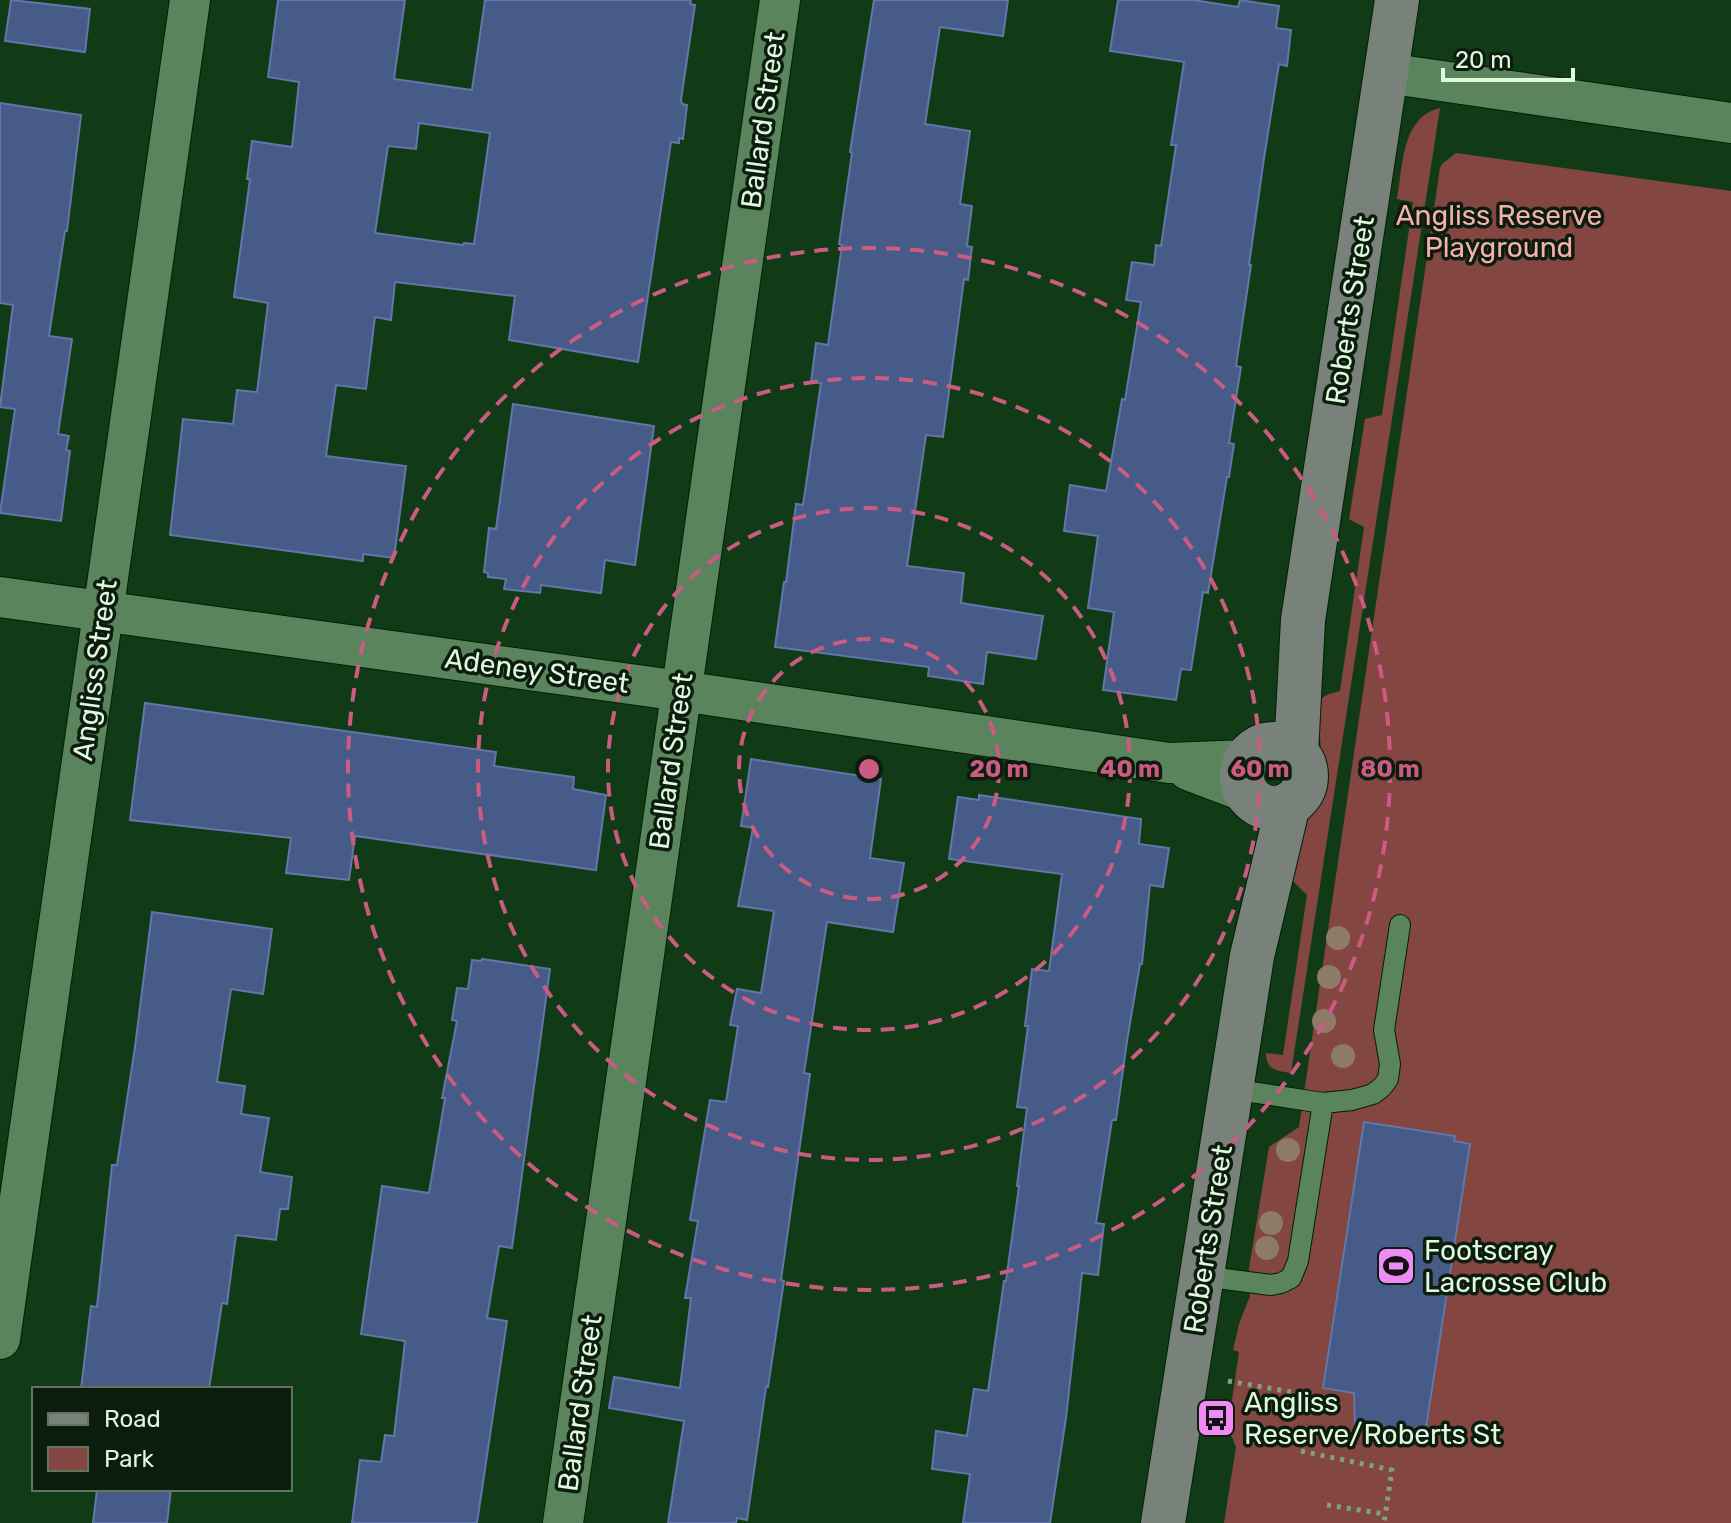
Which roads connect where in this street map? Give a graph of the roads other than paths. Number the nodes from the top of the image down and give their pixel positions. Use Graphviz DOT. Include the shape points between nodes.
graph roads {
  1 [pos="190,0"];
  2 [pos="780,0"];
  3 [pos="1397,0"];
  4 [pos="1386,73"];
  5 [pos="1731,123"];
  6 [pos="0,597"];
  7 [pos="104,612"];
  8 [pos="681,691"];
  9 [pos="1265,776"];
  10 [pos="1400,925"];
  11 [pos="1231,1089"];
  12 [pos="1323,1103"];
  13 [pos="1202,1276"];
  14 [pos="0,1339"];
  15 [pos="563,1523"];
  16 [pos="1163,1523"];
  1 -- 7 [label="street, Angliss Street"];
  2 -- 8 [label="street, Ballard Street"];
  3 -- 4 [label="street, Roberts Street"];
  4 -- 5 [label="street"];
  4 -- 9 [label="street, Roberts Street" via="1303,620"];
  6 -- 7 [label="street, Adeney Street"];
  7 -- 8 [label="street, Adeney Street"];
  7 -- 14 [label="street, Angliss Street"];
  8 -- 9 [label="street, Adeney Street"];
  8 -- 15 [label="street, Ballard Street"];
  9 -- 11 [label="street, Roberts Street" via="1252,956"];
  10 -- 12 [label="lane" via="1384,1030 1388,1079 1373,1094"];
  11 -- 12 [label="lane"];
  11 -- 13 [label="street, Roberts Street"];
  12 -- 13 [label="lane" via="1291,1278 1271,1285"];
  13 -- 16 [label="street, Roberts Street"];
}
